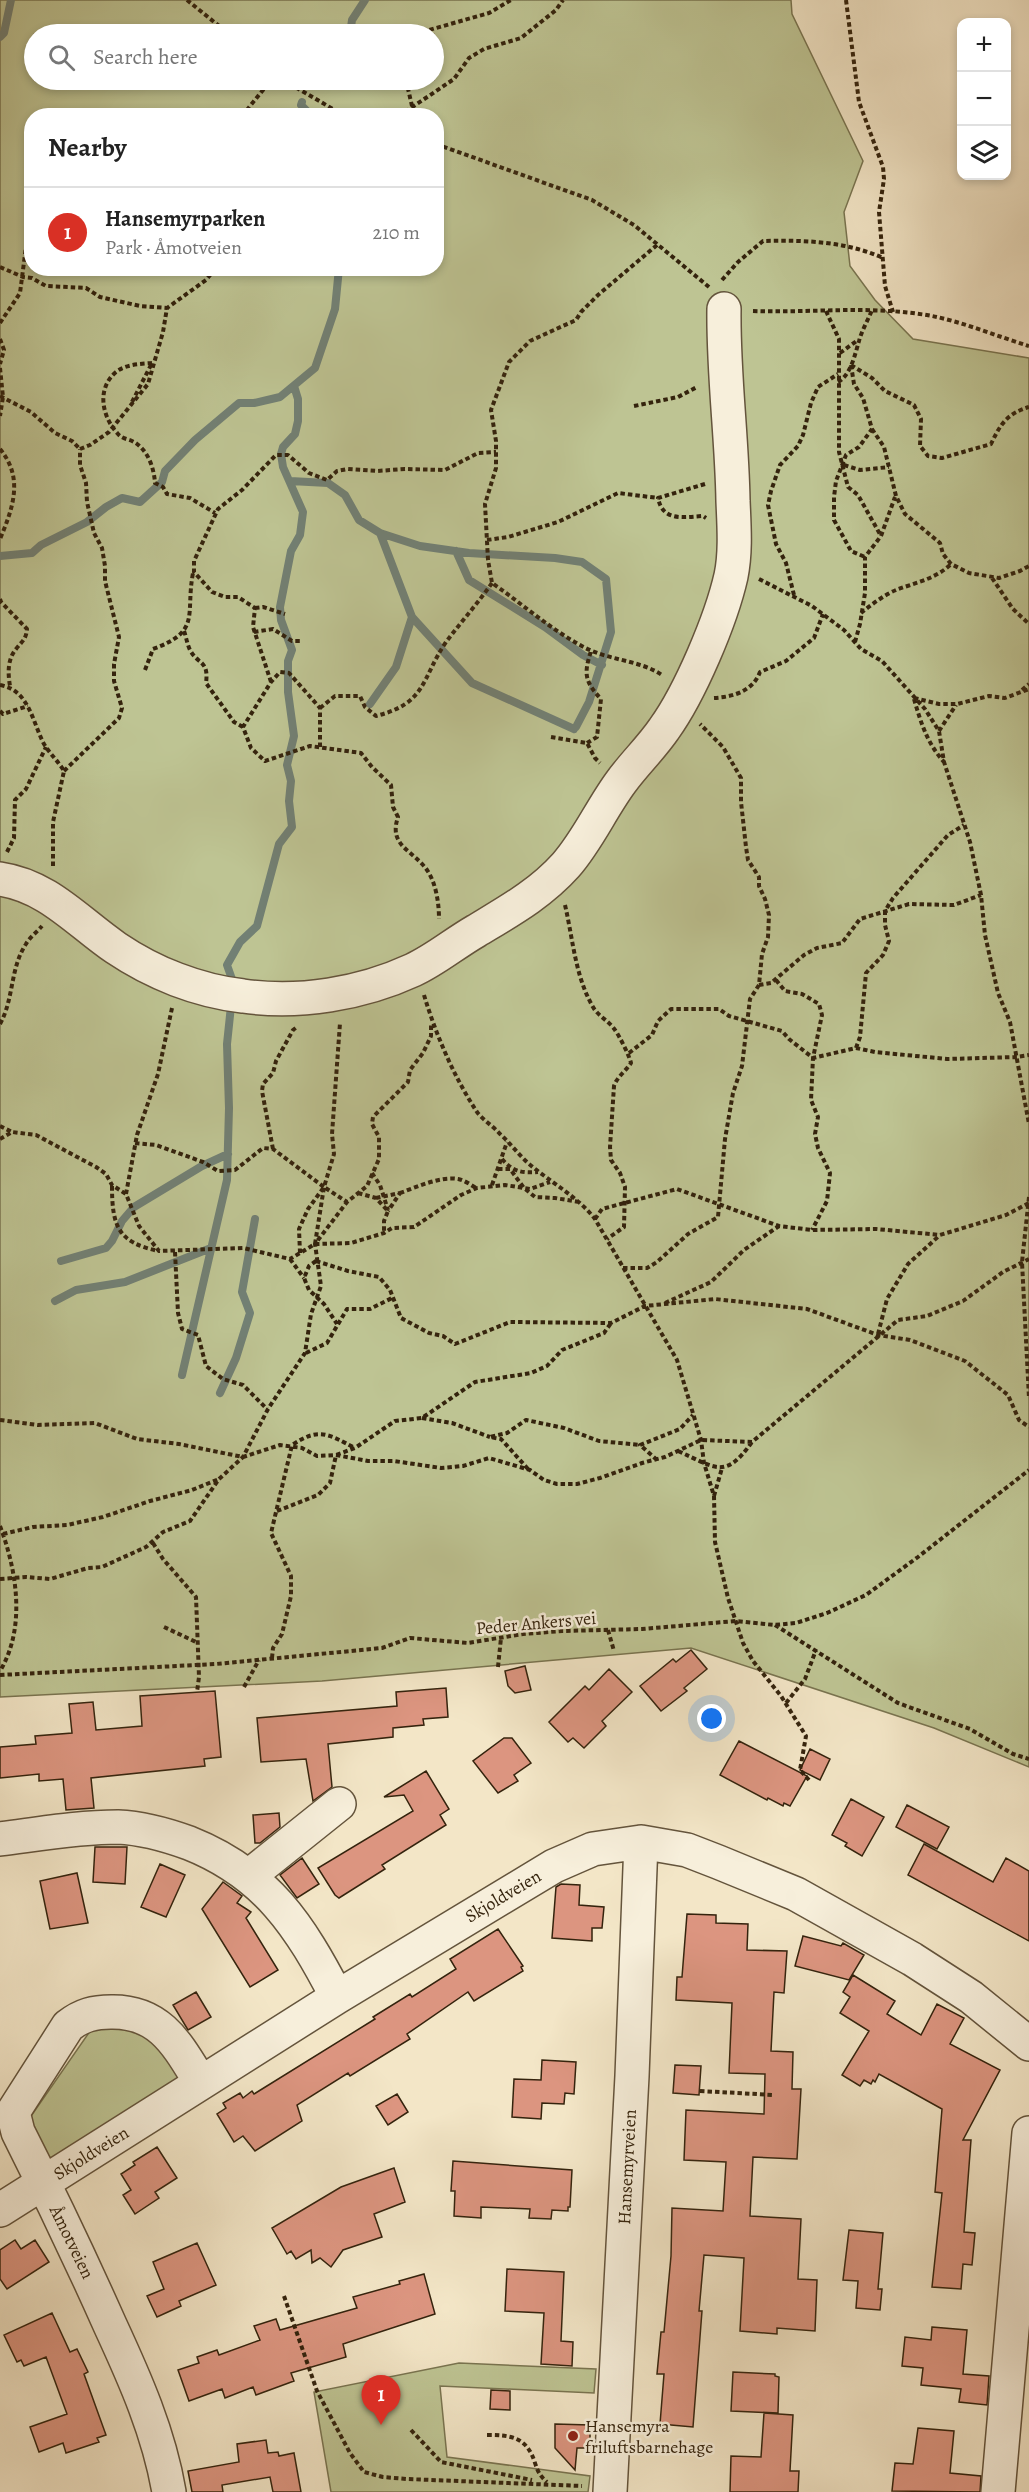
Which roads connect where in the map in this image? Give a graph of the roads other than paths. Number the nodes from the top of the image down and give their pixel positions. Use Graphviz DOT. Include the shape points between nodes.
graph roads {
  1 [pos="718,299"];
  2 [pos="2,879"];
  3 [pos="339,1804"];
  4 [pos="0,1839"];
  5 [pos="641,1842"];
  6 [pos="249,1876"];
  7 [pos="337,1997"];
  8 [pos="1029,2044"];
  9 [pos="201,2083"];
  10 [pos="1029,2133"];
  11 [pos="44,2183"];
  12 [pos="0,2210"];
  13 [pos="169,2492"];
  14 [pos="610,2492"];
  15 [pos="998,2492"];
  1 -- 2 [label="street" via="734,506 731,574 713,631 663,730 621,782 567,864 526,902 416,969 352,991 264,999 178,981 116,948 62,904 32,888"];
  3 -- 6 [label="street"];
  4 -- 6 [label="street" via="93,1828 145,1830 224,1858"];
  5 -- 7 [label="street, Skjoldveien" via="616,1844 572,1856"];
  5 -- 8 [label="street, Skjoldveien" via="687,1850 796,1894 912,1959 970,1997"];
  5 -- 14 [label="street, Hansemyrveien"];
  6 -- 7 [label="street" via="294,1923"];
  7 -- 9 [label="street, Skjoldveien"];
  9 -- 11 [label="street, Skjoldveien"];
  9 -- 11 [label="street, Åmotveien" via="178,2045 152,2020 119,2012 95,2012 78,2018 68,2026 13,2112 18,2132"];
  10 -- 15 [label="street"];
  11 -- 12 [label="street, Skjoldveien"];
  11 -- 13 [label="street, Åmotveien" via="140,2392 159,2443"];
}
